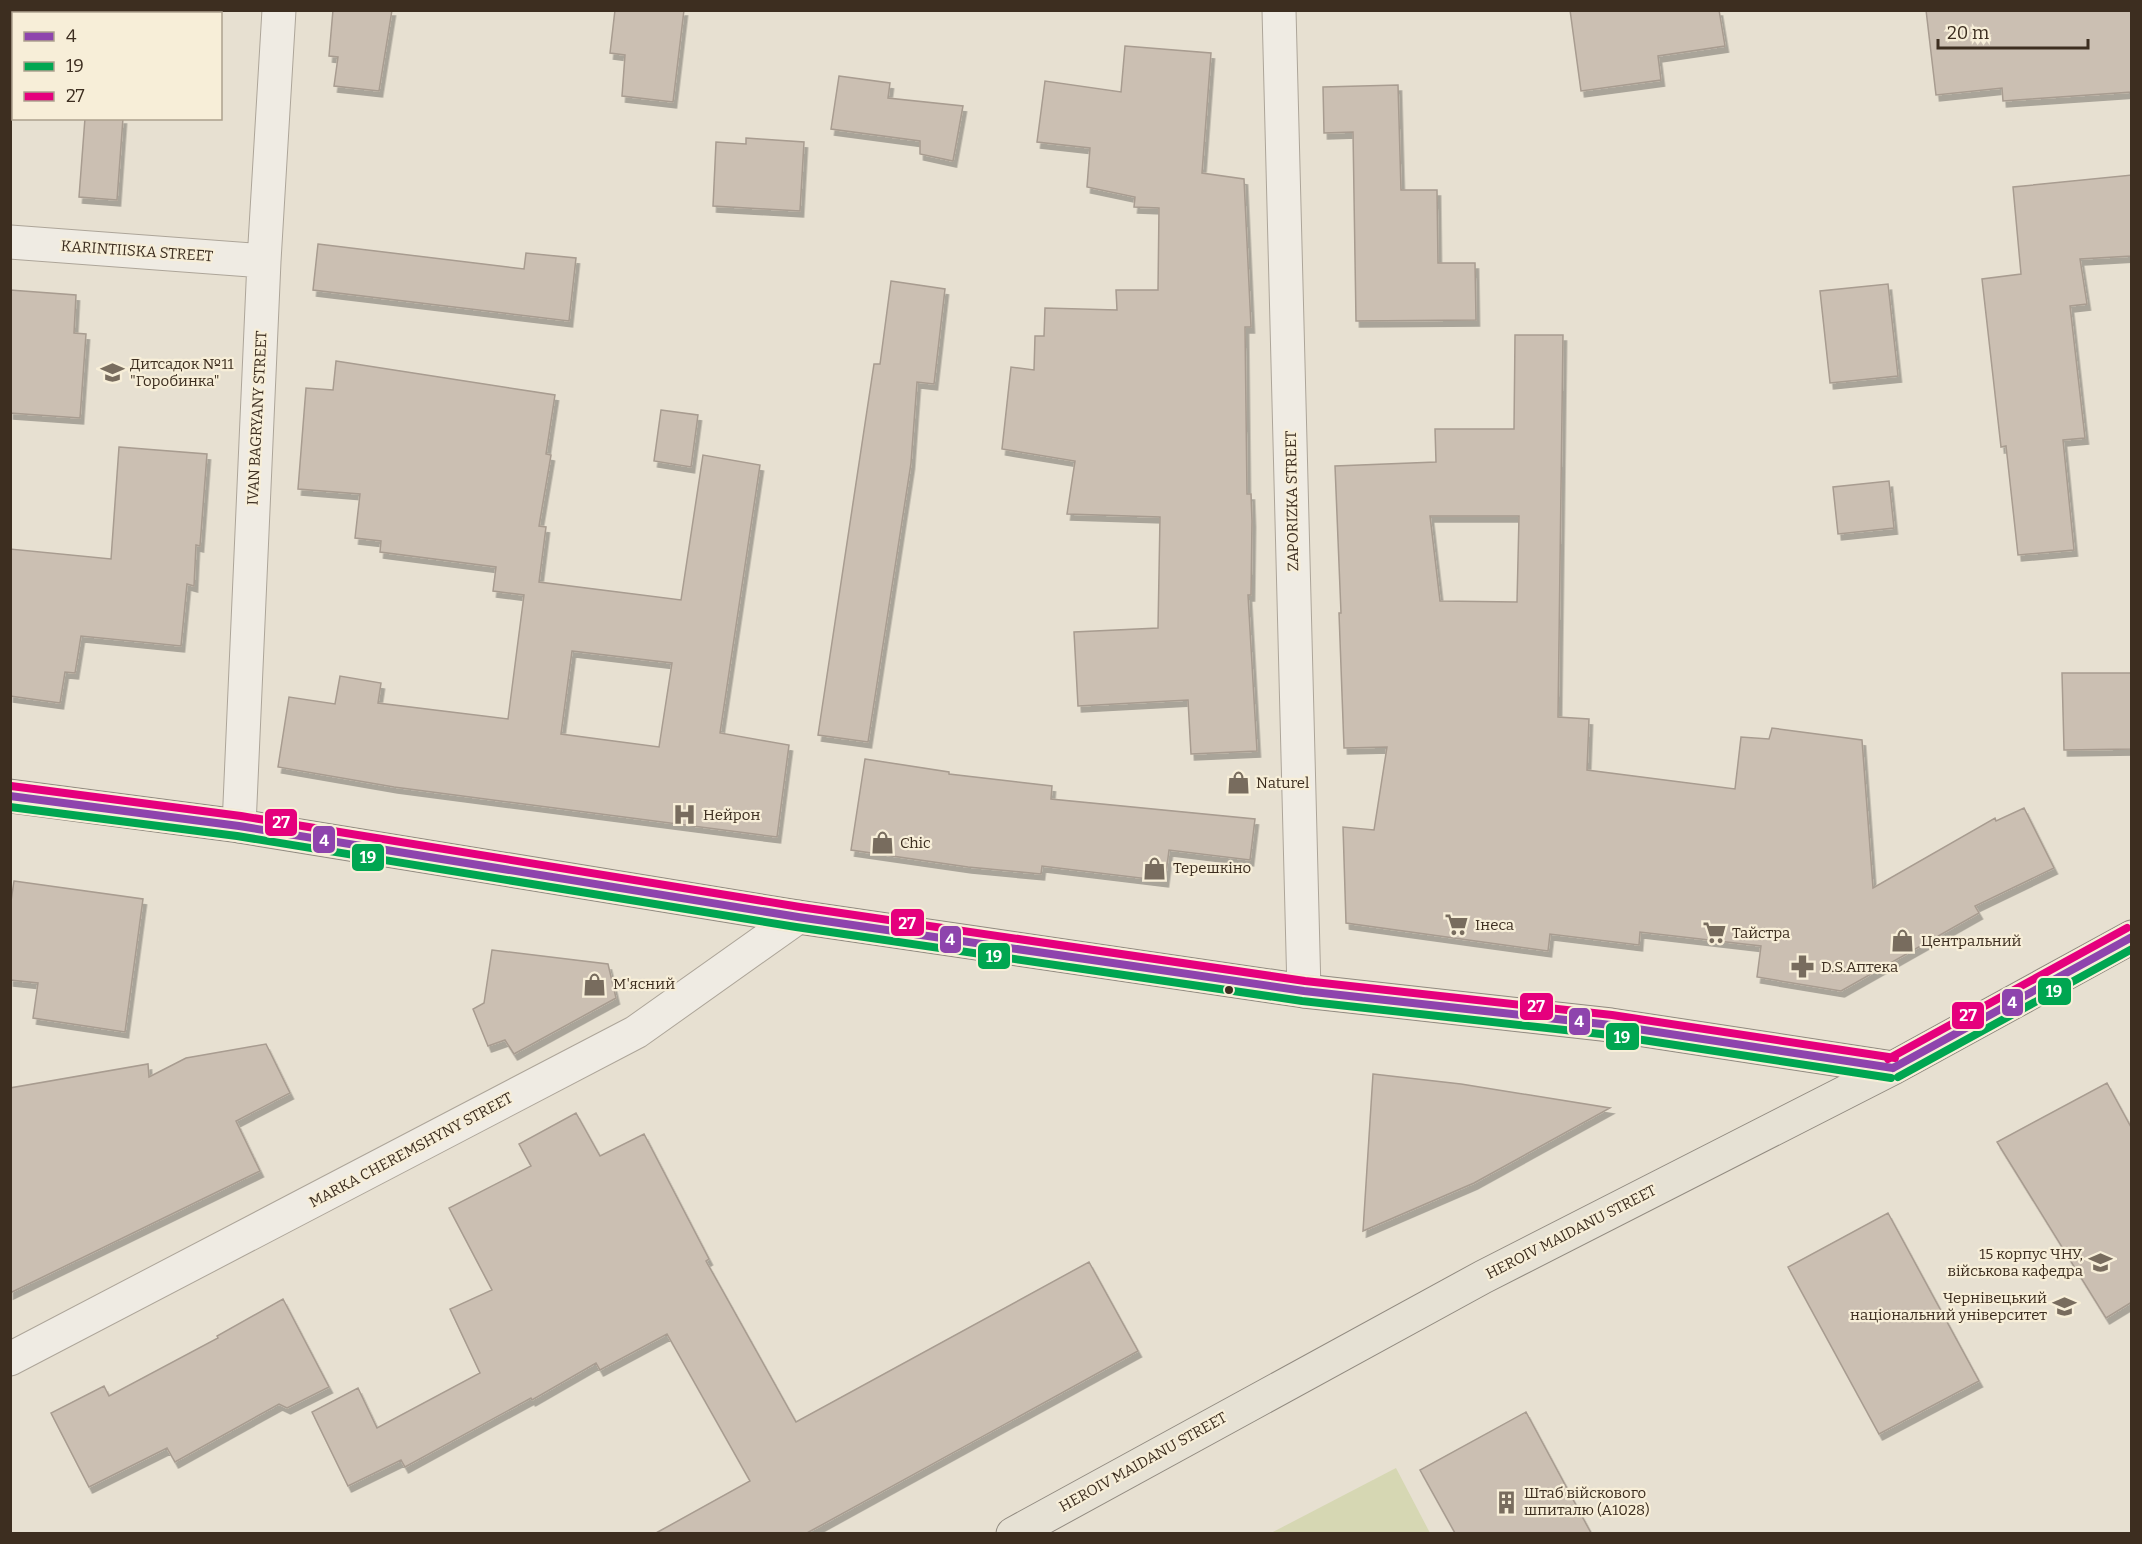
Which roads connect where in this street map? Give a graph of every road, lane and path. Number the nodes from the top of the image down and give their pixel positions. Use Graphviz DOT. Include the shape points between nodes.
graph roads {
  1 [pos="279,10"];
  2 [pos="1279,10"];
  3 [pos="10,242"];
  4 [pos="264,261"];
  5 [pos="10,796"];
  6 [pos="239,826"];
  7 [pos="798,917"];
  8 [pos="2132,937"];
  9 [pos="1304,991"];
  10 [pos="1893,1068"];
  11 [pos="10,1359"];
  12 [pos="1013,1533"];
  1 -- 4 [label="street, IVAN BAGRYANY STREET"];
  2 -- 9 [label="street, ZAPORIZKA STREET"];
  3 -- 4 [label="street, KARINTIISKA STREET"];
  4 -- 6 [label="street, IVAN BAGRYANY STREET"];
  5 -- 6 [label="main road"];
  6 -- 7 [label="main road"];
  7 -- 9 [label="main road"];
  7 -- 11 [label="street, MARKA CHEREMSHYNY STREET" via="636,1032"];
  8 -- 10 [label="main road, HEROIV MAIDANU STREET"];
  9 -- 10 [label="main road" via="1611,1025"];
  10 -- 12 [label="main road, HEROIV MAIDANU STREET" via="1483,1277"];
}
